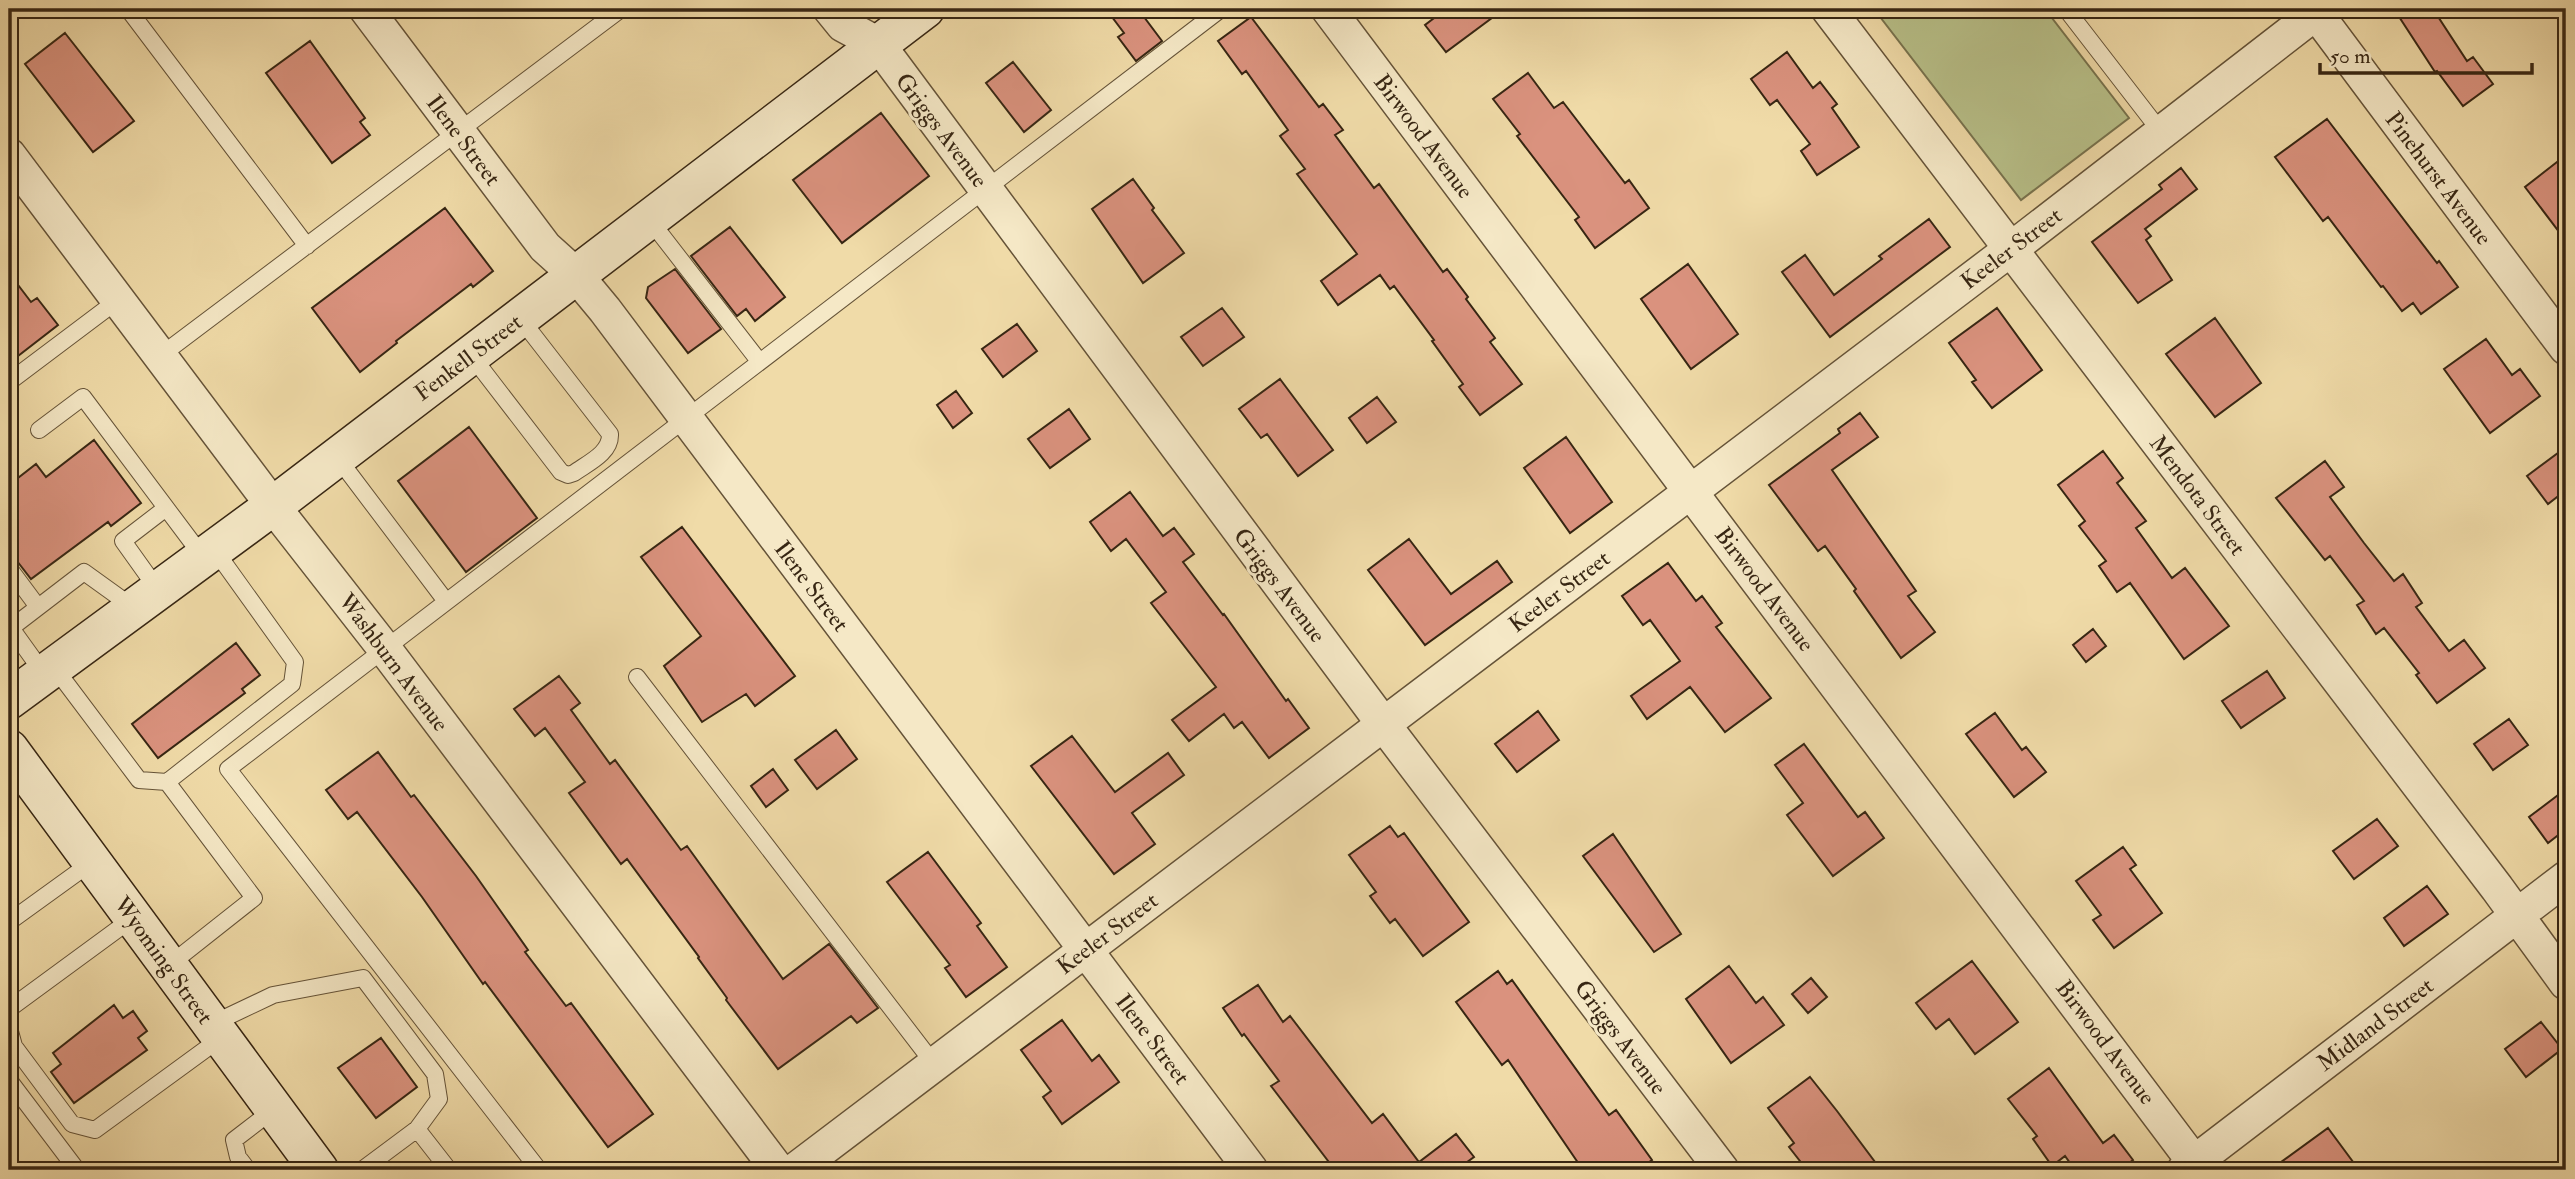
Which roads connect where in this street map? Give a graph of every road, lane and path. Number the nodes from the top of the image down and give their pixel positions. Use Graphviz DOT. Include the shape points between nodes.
graph roads {
  1 [pos="128,9"];
  2 [pos="366,9"];
  3 [pos="621,9"];
  4 [pos="830,9"];
  5 [pos="925,9"];
  6 [pos="1222,9"];
  7 [pos="1328,9"];
  8 [pos="1828,9"];
  9 [pos="2066,9"];
  10 [pos="2316,10"];
  11 [pos="878,44"];
  12 [pos="458,132"];
  13 [pos="2161,132"];
  14 [pos="9,155"];
  15 [pos="985,188"];
  16 [pos="649,219"];
  17 [pos="307,246"];
  18 [pos="2011,249"];
  19 [pos="576,275"];
  20 [pos="118,300"];
  21 [pos="520,318"];
  22 [pos="2566,348"];
  23 [pos="471,355"];
  24 [pos="160,356"];
  25 [pos="759,361"];
  26 [pos="9,382"];
  27 [pos="685,417"];
  28 [pos="38,430"];
  29 [pos="337,457"];
  30 [pos="1691,490"];
  31 [pos="273,506"];
  32 [pos="166,508"];
  33 [pos="208,553"];
  34 [pos="9,568"];
  35 [pos="146,599"];
  36 [pos="445,600"];
  37 [pos="38,607"];
  38 [pos="10,629"];
  39 [pos="384,648"];
  40 [pos="49,671"];
  41 [pos="637,677"];
  42 [pos="9,700"];
  43 [pos="1384,725"];
  44 [pos="9,748"];
  45 [pos="167,782"];
  46 [pos="92,862"];
  47 [pos="2566,878"];
  48 [pos="2517,915"];
  49 [pos="133,918"];
  50 [pos="9,922"];
  51 [pos="1085,950"];
  52 [pos="168,966"];
  53 [pos="2566,983"];
  54 [pos="9,1009"];
  55 [pos="9,1028"];
  56 [pos="216,1031"];
  57 [pos="934,1064"];
  58 [pos="9,1080"];
  59 [pos="273,1110"];
  60 [pos="417,1129"];
  61 [pos="2193,1168"];
  62 [pos="77,1170"];
  63 [pos="248,1170"];
  64 [pos="319,1170"];
  65 [pos="362,1170"];
  66 [pos="449,1170"];
  67 [pos="539,1170"];
  68 [pos="778,1170"];
  69 [pos="795,1170"];
  70 [pos="1251,1170"];
  71 [pos="1722,1170"];
  1 -- 17 [label="lane"];
  2 -- 12 [label="street, Ilene Street"];
  3 -- 12 [label="lane"];
  4 -- 11 [label="street, Griggs Avenue" via="843,25"];
  5 -- 11 [label="street, Fenkell Street"];
  6 -- 15 [label="lane"];
  7 -- 30 [label="street, Birwood Avenue"];
  8 -- 18 [label="street, Mendota Street"];
  9 -- 13 [label="lane"];
  10 -- 13 [label="street, Keeler Street"];
  10 -- 22 [label="street, Pinehurst Avenue"];
  11 -- 15 [label="street, Griggs Avenue"];
  11 -- 16 [label="street, Fenkell Street"];
  12 -- 17 [label="lane"];
  12 -- 19 [label="street, Ilene Street" via="545,247"];
  13 -- 18 [label="street, Keeler Street"];
  14 -- 20 [label="street, Washburn Avenue"];
  15 -- 25 [label="lane"];
  15 -- 43 [label="street, Griggs Avenue"];
  16 -- 19 [label="street, Fenkell Street"];
  16 -- 25 [label="lane"];
  17 -- 24 [label="lane"];
  18 -- 30 [label="street, Keeler Street"];
  18 -- 48 [label="street, Mendota Street"];
  19 -- 21 [label="street, Fenkell Street"];
  19 -- 27 [label="street, Ilene Street"];
  20 -- 24 [label="street, Washburn Avenue"];
  20 -- 26 [label="lane"];
  21 -- 23 [label="street, Fenkell Street"];
  21 -- 23 [label="lane" via="610,434 606,449 574,473 561,472"];
  23 -- 29 [label="street, Fenkell Street"];
  24 -- 31 [label="street, Washburn Avenue"];
  25 -- 27 [label="lane"];
  27 -- 36 [label="lane"];
  27 -- 51 [label="street, Ilene Street"];
  28 -- 32 [label="lane" via="83,397"];
  29 -- 31 [label="street, Fenkell Street"];
  29 -- 36 [label="lane"];
  30 -- 43 [label="street, Keeler Street"];
  30 -- 61 [label="street, Birwood Avenue"];
  31 -- 33 [label="street, Fenkell Street"];
  31 -- 39 [label="street, Washburn Avenue"];
  32 -- 33 [label="lane"];
  32 -- 35 [label="lane" via="122,541"];
  33 -- 35 [label="street, Fenkell Street"];
  33 -- 45 [label="lane" via="295,662 292,684"];
  34 -- 37 [label="lane"];
  35 -- 37 [label="lane" via="84,572"];
  35 -- 40 [label="street, Fenkell Street"];
  36 -- 39 [label="lane"];
  37 -- 38 [label="lane"];
  38 -- 40 [label="lane"];
  39 -- 67 [label="lane" via="228,769"];
  39 -- 68 [label="street, Washburn Avenue"];
  40 -- 42 [label="street, Fenkell Street"];
  40 -- 45 [label="lane" via="139,780"];
  41 -- 57 [label="lane"];
  43 -- 51 [label="street, Keeler Street"];
  43 -- 71 [label="street, Griggs Avenue"];
  44 -- 46 [label="street, Wyoming Street"];
  45 -- 52 [label="lane" via="254,898"];
  46 -- 49 [label="street, Wyoming Street"];
  46 -- 50 [label="lane"];
  47 -- 48 [label="street, Midland Street"];
  48 -- 53 [label="street, Mendota Street"];
  48 -- 61 [label="street, Midland Street"];
  49 -- 52 [label="street, Wyoming Street"];
  49 -- 54 [label="lane"];
  51 -- 57 [label="street, Keeler Street"];
  51 -- 70 [label="street, Ilene Street"];
  52 -- 56 [label="street, Wyoming Street"];
  55 -- 56 [label="lane" via="13,1046 72,1124 94,1130"];
  56 -- 59 [label="street, Wyoming Street"];
  56 -- 60 [label="lane" via="273,995 363,978 435,1074 439,1099"];
  57 -- 69 [label="street, Keeler Street"];
  58 -- 62 [label="lane"];
  59 -- 63 [label="lane" via="234,1140 238,1157"];
  59 -- 64 [label="street, Wyoming Street"];
  60 -- 65 [label="lane"];
  60 -- 66 [label="lane"];
}
